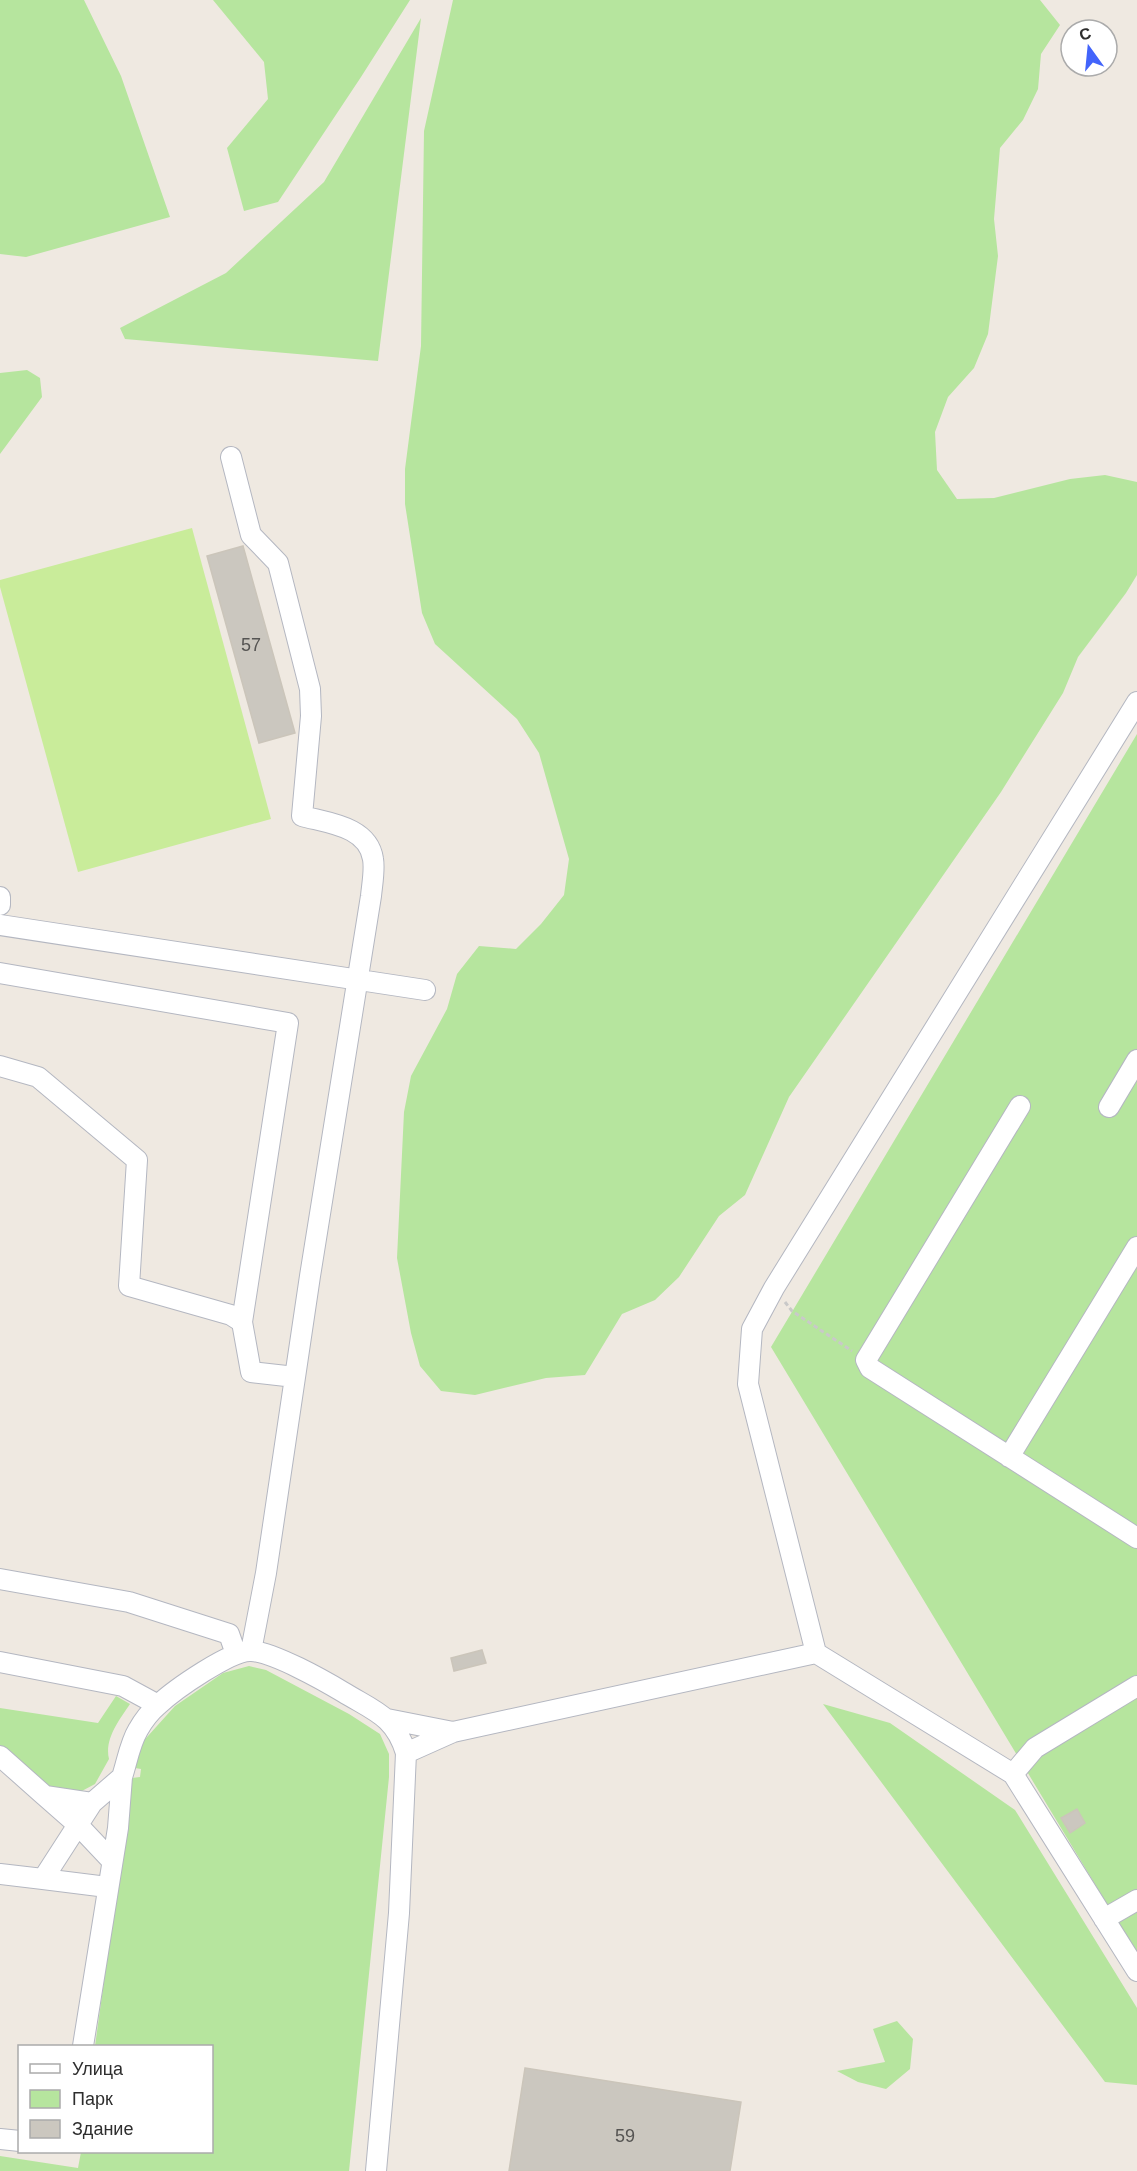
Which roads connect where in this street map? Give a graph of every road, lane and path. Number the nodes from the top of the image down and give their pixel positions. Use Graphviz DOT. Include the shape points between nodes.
graph roads {
  1 [pos="231,457"];
  2 [pos="1136,705"];
  3 [pos="0,897"];
  4 [pos="0,905"];
  5 [pos="0,925"];
  6 [pos="0,973"];
  7 [pos="358,979"];
  8 [pos="425,990"];
  9 [pos="1137,1060"];
  10 [pos="0,1066"];
  11 [pos="1020,1106"];
  12 [pos="1109,1107"];
  13 [pos="1137,1247"];
  14 [pos="774,1288"];
  15 [pos="242,1322"];
  16 [pos="866,1360"];
  17 [pos="295,1377"];
  18 [pos="1009,1457"];
  19 [pos="1137,1538"];
  20 [pos="0,1579"];
  21 [pos="244,1652"];
  22 [pos="816,1653"];
  23 [pos="0,1662"];
  24 [pos="1137,1686"];
  25 [pos="158,1705"];
  26 [pos="387,1719"];
  27 [pos="453,1732"];
  28 [pos="406,1753"];
  29 [pos="0,1756"];
  30 [pos="1013,1774"];
  31 [pos="122,1777"];
  32 [pos="45,1796"];
  33 [pos="92,1803"];
  34 [pos="78,1825"];
  35 [pos="112,1861"];
  36 [pos="0,1874"];
  37 [pos="43,1879"];
  38 [pos="107,1887"];
  39 [pos="1137,1900"];
  40 [pos="1104,1919"];
  41 [pos="1137,1971"];
  42 [pos="82,2045"];
  43 [pos="0,2139"];
  44 [pos="18,2142"];
  45 [pos="376,2171"];
  1 -- 7 [label="street" via="251,535 278,563 310,689 302,816 352,830 367,844 374,859"];
  2 -- 14 [label="street"];
  3 -- 4 [label="street"];
  5 -- 7 [label="street"];
  6 -- 15 [label="street" via="288,1023"];
  7 -- 8 [label="street"];
  7 -- 17 [label="street"];
  9 -- 12 [label="street"];
  10 -- 15 [label="street" via="38,1077 137,1160 129,1286 231,1314"];
  11 -- 16 [label="street"];
  13 -- 18 [label="street"];
  14 -- 16 [label="path" via="792,1311"];
  14 -- 22 [label="street" via="752,1329 748,1384"];
  15 -- 17 [label="street" via="250,1372"];
  16 -- 18 [label="street" via="870,1368"];
  17 -- 21 [label="street" via="266,1573"];
  18 -- 19 [label="street"];
  20 -- 21 [label="street" via="129,1602 229,1634"];
  21 -- 25 [label="street" via="208,1669"];
  21 -- 26 [label="street" via="274,1657"];
  22 -- 27 [label="street"];
  22 -- 30 [label="street"];
  23 -- 25 [label="street" via="123,1686"];
  24 -- 30 [label="street" via="1035,1748"];
  25 -- 31 [label="street" via="137,1731"];
  26 -- 27 [label="street"];
  26 -- 28 [label="street" via="401,1737"];
  27 -- 28 [label="street"];
  28 -- 45 [label="street" via="399,1914"];
  29 -- 32 [label="street"];
  30 -- 40 [label="street"];
  31 -- 33 [label="street"];
  31 -- 35 [label="street"];
  32 -- 33 [label="street"];
  32 -- 34 [label="street"];
  33 -- 34 [label="street"];
  34 -- 35 [label="street"];
  34 -- 37 [label="street"];
  35 -- 38 [label="street"];
  36 -- 37 [label="street"];
  37 -- 38 [label="street"];
  38 -- 42 [label="street"];
  39 -- 40 [label="street"];
  40 -- 41 [label="street"];
  43 -- 44 [label="street"];
}
